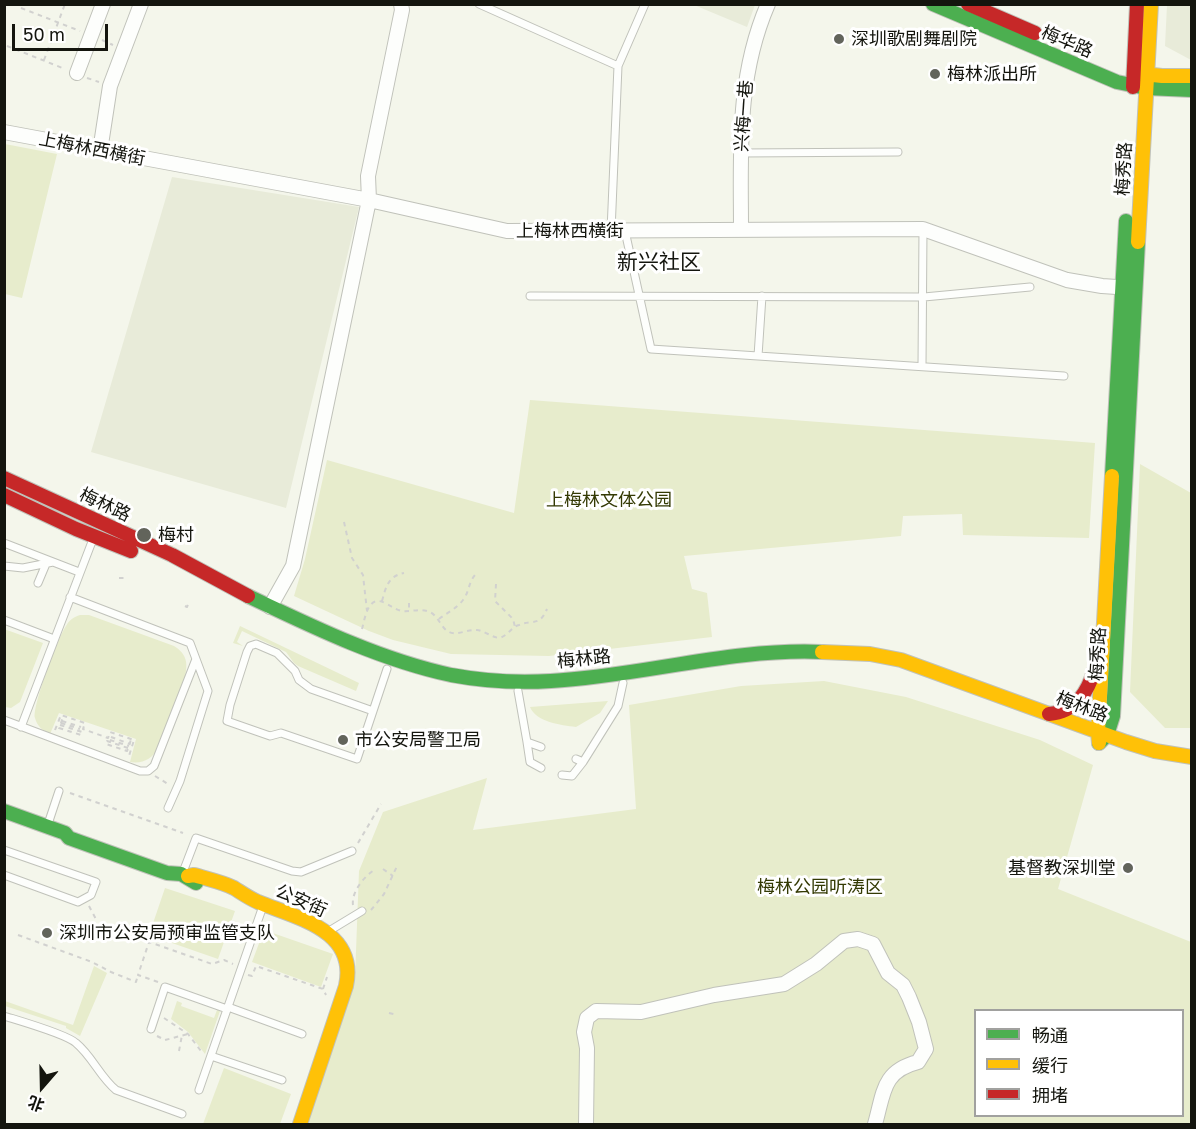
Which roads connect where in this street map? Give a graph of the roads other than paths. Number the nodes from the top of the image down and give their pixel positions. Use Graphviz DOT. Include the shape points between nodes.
graph roads {
  1 [pos="103,4"];
  2 [pos="141,4"];
  3 [pos="400,4"];
  4 [pos="479,4"];
  5 [pos="645,4"];
  6 [pos="768,4"];
  7 [pos="933,4"];
  8 [pos="968,4"];
  9 [pos="1137,4"];
  10 [pos="1151,4"];
  11 [pos="618,66"];
  12 [pos="77,74"];
  13 [pos="1191,76"];
  14 [pos="1140,80"];
  15 [pos="1191,90"];
  16 [pos="4,132"];
  17 [pos="100,151"];
  18 [pos="898,152"];
  19 [pos="741,153"];
  20 [pos="369,201"];
  21 [pos="923,229"];
  22 [pos="741,230"];
  23 [pos="611,231"];
  24 [pos="625,231"];
  25 [pos="1030,287"];
  26 [pos="1129,288"];
  27 [pos="530,296"];
  28 [pos="639,296"];
  29 [pos="762,296"];
  30 [pos="924,297"];
  31 [pos="758,356"];
  32 [pos="922,366"];
  33 [pos="1064,376"];
  34 [pos="4,478"];
  35 [pos="4,495"];
  36 [pos="100,523"];
  37 [pos="94,536"];
  38 [pos="4,543"];
  39 [pos="50,563"];
  40 [pos="4,566"];
  41 [pos="79,572"];
  42 [pos="38,583"];
  43 [pos="70,597"];
  44 [pos="270,606"];
  45 [pos="4,620"];
  46 [pos="1104,621"];
  47 [pos="54,639"];
  48 [pos="196,659"];
  49 [pos="387,669"];
  50 [pos="624,683"];
  51 [pos="518,691"];
  52 [pos="1114,699"];
  53 [pos="373,711"];
  54 [pos="1049,714"];
  55 [pos="4,720"];
  56 [pos="21,727"];
  57 [pos="1101,737"];
  58 [pos="527,742"];
  59 [pos="541,747"];
  60 [pos="1144,748"];
  61 [pos="1191,757"];
  62 [pos="1191,767"];
  63 [pos="541,768"];
  64 [pos="562,775"];
  65 [pos="59,791"];
  66 [pos="168,808"];
  67 [pos="4,811"];
  68 [pos="47,826"];
  69 [pos="4,850"];
  70 [pos="352,851"];
  71 [pos="182,874"];
  72 [pos="4,875"];
  73 [pos="264,904"];
  74 [pos="362,910"];
  75 [pos="327,933"];
  76 [pos="227,1008"];
  77 [pos="337,1010"];
  78 [pos="4,1016"];
  79 [pos="151,1028"];
  80 [pos="302,1034"];
  81 [pos="211,1056"];
  82 [pos="282,1080"];
  83 [pos="199,1090"];
  84 [pos="183,1114"];
  85 [pos="292,1125"];
  86 [pos="300,1125"];
  87 [pos="585,1125"];
  88 [pos="875,1125"];
  1 -- 12 [label="street"];
  2 -- 17 [label="street" via="110,86"];
  3 -- 20 [label="street" via="402,10 368,176"];
  4 -- 11 [label="lane"];
  5 -- 11 [label="lane"];
  6 -- 19 [label="street, 兴梅一巷" via="747,69"];
  7 -- 14 [label="main road, 梅华路" via="1110,80"];
  8 -- 14 [label="main road, 梅华路"];
  9 -- 14 [label="main road, 梅秀路"];
  10 -- 14 [label="main road, 梅秀路"];
  11 -- 23 [label="lane"];
  13 -- 14 [label="main road, 梅华路"];
  14 -- 15 [label="main road, 梅华路"];
  14 -- 26 [label="main road, 梅秀路"];
  16 -- 17 [label="street, 上梅林西横街"];
  17 -- 20 [label="street, 上梅林西横街"];
  18 -- 19 [label="lane"];
  19 -- 22 [label="street, 兴梅一巷"];
  20 -- 23 [label="street, 上梅林西横街" via="507,231"];
  20 -- 44 [label="street" via="293,566"];
  21 -- 22 [label="street, 上梅林西横街"];
  21 -- 26 [label="street, 上梅林西横街" via="1044,273 1085,284"];
  21 -- 30 [label="lane"];
  22 -- 24 [label="street, 上梅林西横街"];
  23 -- 24 [label="street, 上梅林西横街"];
  24 -- 28 [label="lane"];
  25 -- 30 [label="lane"];
  26 -- 46 [label="main road, 梅秀路"];
  26 -- 52 [label="main road, 梅秀路"];
  27 -- 28 [label="lane"];
  28 -- 29 [label="lane"];
  28 -- 31 [label="lane" via="651,349"];
  29 -- 30 [label="lane"];
  29 -- 31 [label="lane"];
  30 -- 32 [label="lane"];
  31 -- 32 [label="lane"];
  32 -- 33 [label="lane"];
  34 -- 36 [label="main road, 梅林路"];
  35 -- 37 [label="main road, 梅林路"];
  36 -- 37 [label="lane"];
  36 -- 44 [label="main road, 梅林路"];
  37 -- 41 [label="lane"];
  37 -- 49 [label="main road, 梅林路" via="162,564 313,640"];
  38 -- 39 [label="lane"];
  39 -- 40 [label="lane" via="23,568"];
  39 -- 41 [label="lane"];
  39 -- 42 [label="lane"];
  41 -- 43 [label="lane"];
  43 -- 47 [label="lane"];
  43 -- 48 [label="lane" via="190,643"];
  44 -- 54 [label="main road, 梅林路" via="353,644 465,677 550,681 768,652 852,652 916,665"];
  45 -- 47 [label="lane"];
  46 -- 54 [label="main road" via="1087,691 1068,709"];
  46 -- 57 [label="main road, 梅秀路"];
  47 -- 56 [label="lane"];
  48 -- 56 [label="lane" via="154,766 148,771"];
  48 -- 66 [label="lane" via="208,691"];
  49 -- 51 [label="main road, 梅林路" via="448,684"];
  49 -- 53 [label="lane"];
  50 -- 51 [label="main road, 梅林路"];
  50 -- 57 [label="main road, 梅林路" via="767,662 838,661 883,667 926,679"];
  50 -- 64 [label="lane" via="618,706 572,776"];
  51 -- 58 [label="lane"];
  52 -- 57 [label="main road, 梅秀路" via="1112,720"];
  52 -- 60 [label="main road" via="1126,730"];
  53 -- 53 [label="lane" via="357,759 281,733 270,736 227,722 247,652 256,644 277,653 310,689"];
  54 -- 57 [label="main road, 梅林路"];
  55 -- 56 [label="lane"];
  57 -- 60 [label="main road, 梅林路"];
  57 -- 62 [label="main road, 梅林路" via="1150,759"];
  58 -- 59 [label="lane"];
  58 -- 63 [label="lane" via="530,762"];
  60 -- 61 [label="main road, 梅林路"];
  65 -- 68 [label="lane"];
  67 -- 68 [label="main road, 公安街"];
  68 -- 71 [label="main road, 公安街" via="169,866"];
  69 -- 72 [label="lane" via="96,882 91,895 78,902"];
  70 -- 71 [label="lane" via="301,872 196,838"];
  71 -- 73 [label="main road, 公安街" via="236,889"];
  73 -- 75 [label="main road, 公安街" via="313,923"];
  73 -- 76 [label="lane"];
  74 -- 75 [label="lane"];
  75 -- 77 [label="main road, 公安街" via="340,945 348,974"];
  76 -- 79 [label="lane" via="165,987"];
  76 -- 80 [label="lane"];
  76 -- 81 [label="lane"];
  77 -- 85 [label="main road, 公安街" via="329,1020"];
  77 -- 86 [label="main road, 公安街"];
  78 -- 84 [label="lane" via="72,1040 116,1090"];
  81 -- 82 [label="lane"];
  81 -- 83 [label="lane"];
  87 -- 88 [label="street" via="584,1032 586,1018 596,1011 640,1012 784,984 844,941 858,939 873,944 888,973 903,985 926,1049 918,1062 903,1066 890,1076"];
}
